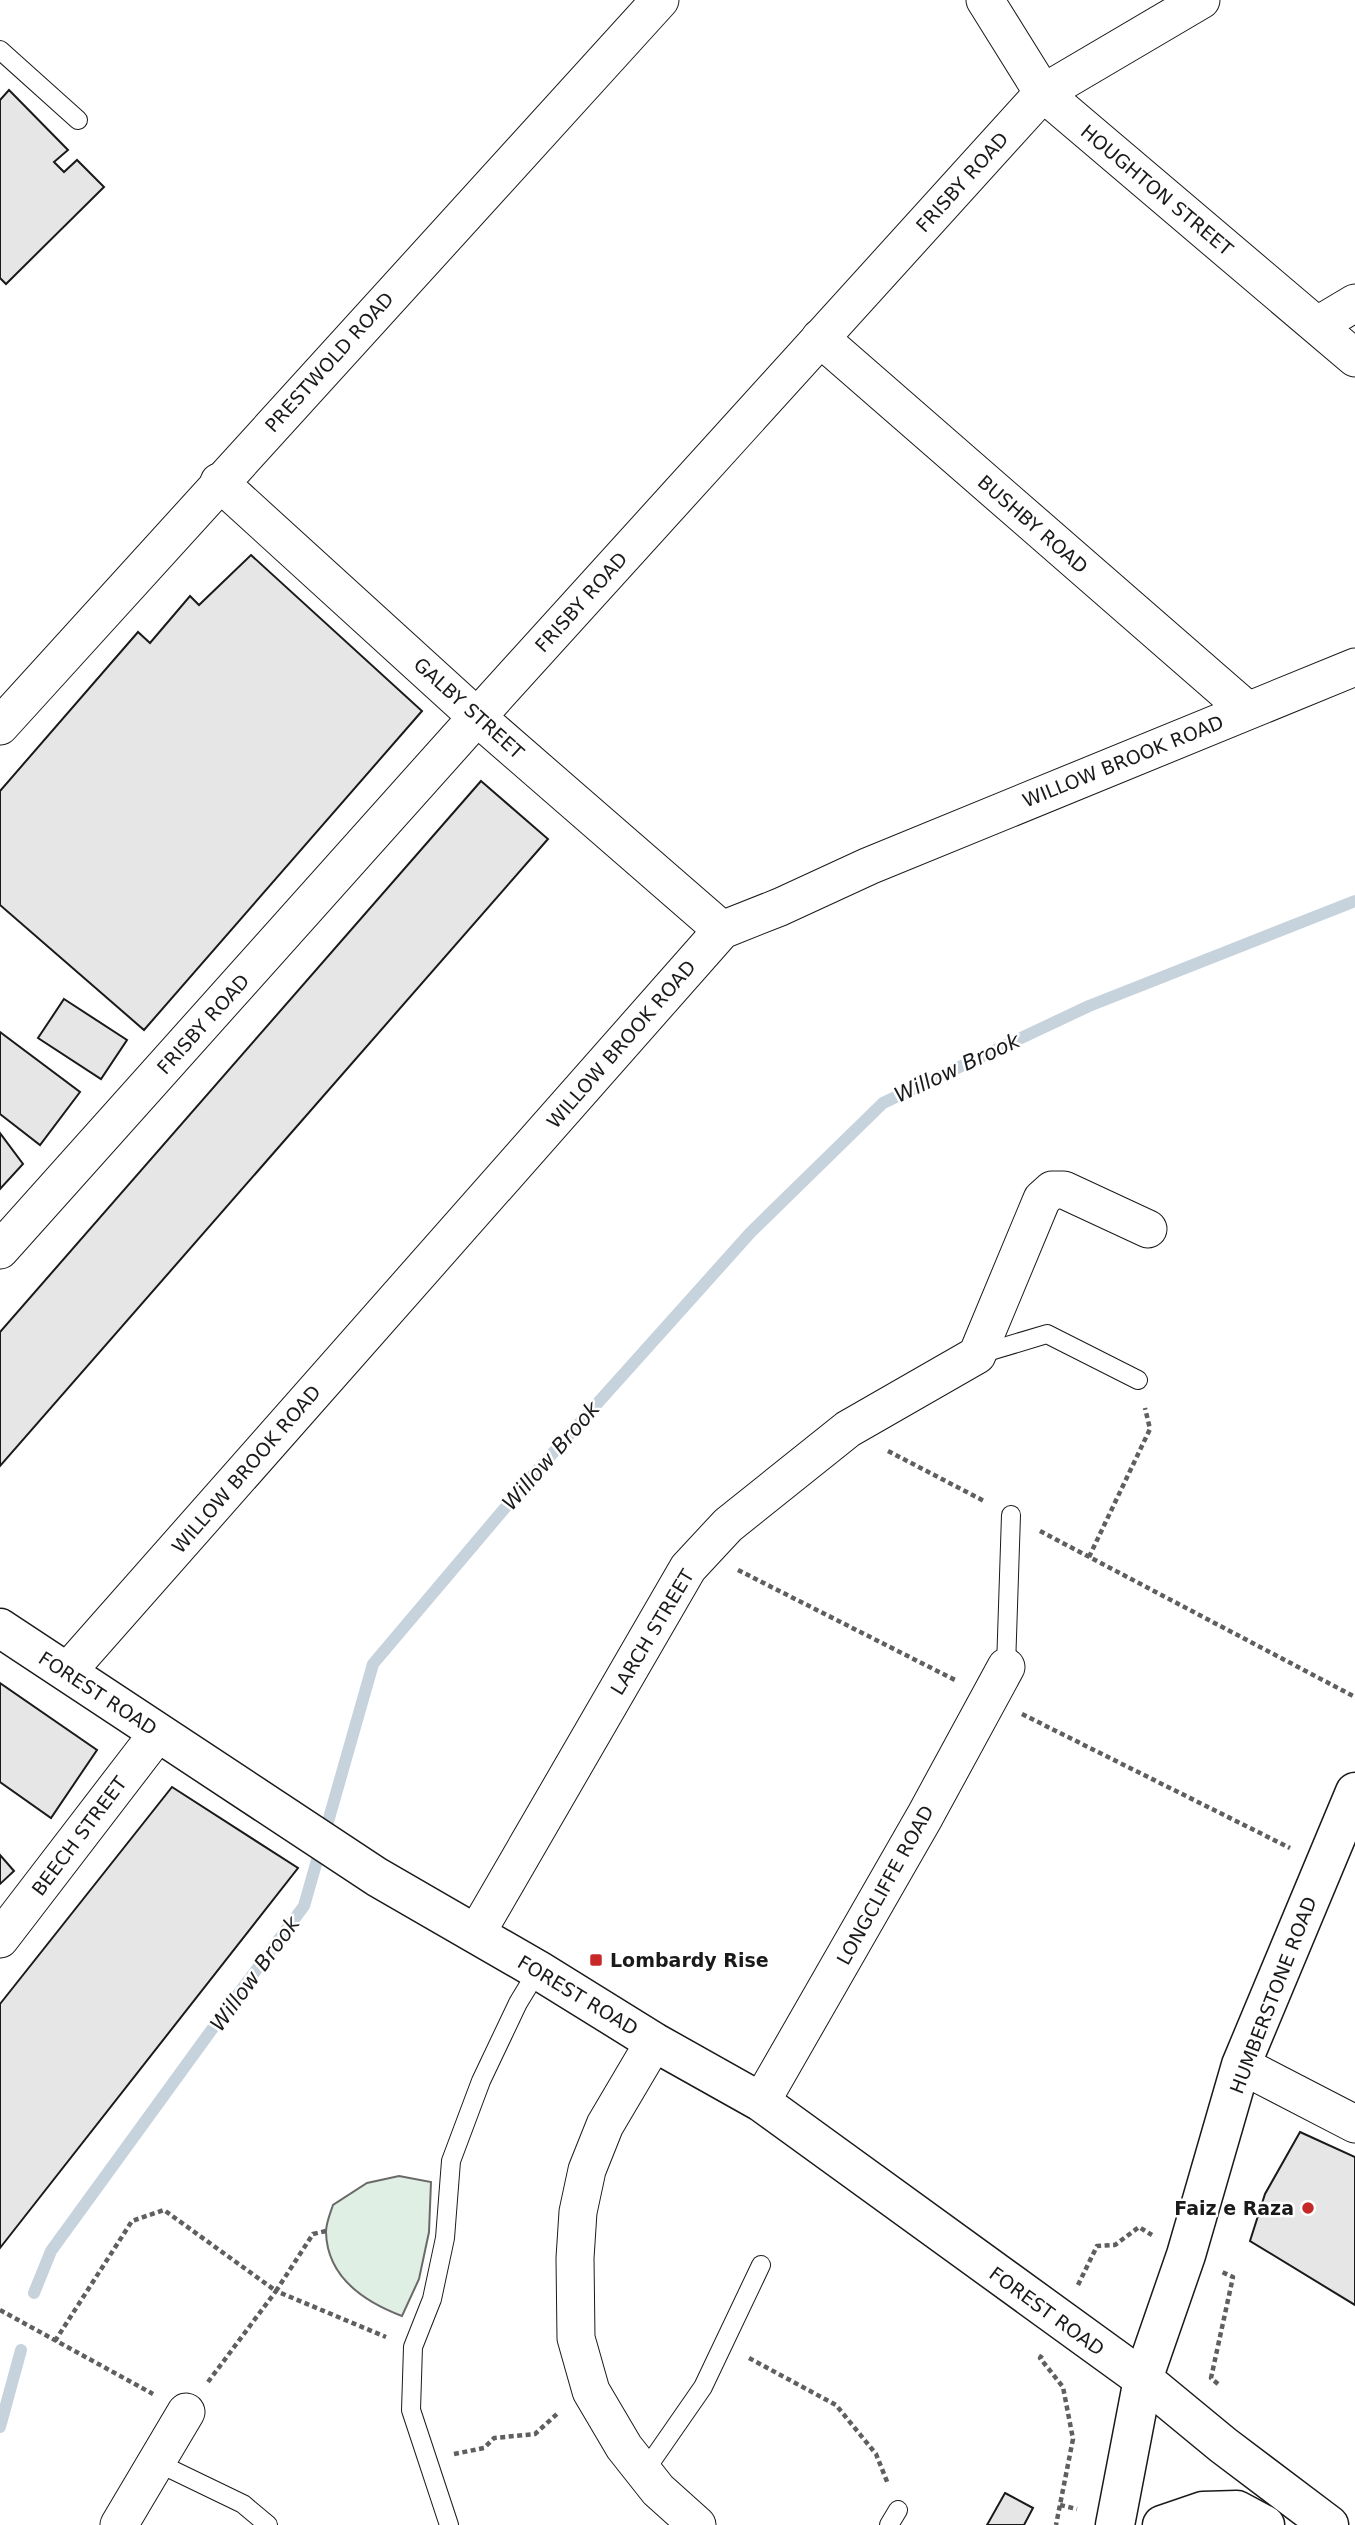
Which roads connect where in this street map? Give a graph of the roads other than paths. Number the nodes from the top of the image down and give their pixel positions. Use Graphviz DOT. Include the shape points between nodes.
graph roads {
  1 [pos="660,0"];
  2 [pos="985,0"];
  3 [pos="1201,0"];
  4 [pos="0,50"];
  5 [pos="1043,93"];
  6 [pos="78,120"];
  7 [pos="1355,303"];
  8 [pos="1318,325"];
  9 [pos="820,338"];
  10 [pos="1355,358"];
  11 [pos="219,482"];
  12 [pos="1355,667"];
  13 [pos="1247,710"];
  14 [pos="477,717"];
  15 [pos="0,726"];
  16 [pos="722,930"];
  17 [pos="1148,1229"];
  18 [pos="0,1250"];
  19 [pos="977,1355"];
  20 [pos="1138,1380"];
  21 [pos="1011,1515"];
  22 [pos="0,1628"];
  23 [pos="1006,1667"];
  24 [pos="66,1672"];
  25 [pos="158,1732"];
  26 [pos="1355,1792"];
  27 [pos="476,1934"];
  28 [pos="0,1939"];
  29 [pos="538,1970"];
  30 [pos="654,2042"];
  31 [pos="1241,2065"];
  32 [pos="761,2102"];
  33 [pos="1355,2124"];
  34 [pos="761,2265"];
  35 [pos="1143,2379"];
  36 [pos="186,2412"];
  37 [pos="156,2462"];
  38 [pos="644,2472"];
  39 [pos="119,2525"];
  40 [pos="268,2525"];
  41 [pos="449,2525"];
  42 [pos="697,2525"];
  43 [pos="1115,2525"];
  44 [pos="1162,2525"];
  45 [pos="1265,2525"];
  46 [pos="1329,2525"];
  1 -- 11 [label="street, PRESTWOLD ROAD"];
  2 -- 5 [label="street, HOUGHTON STREET"];
  3 -- 5 [label="street, FRISBY ROAD"];
  4 -- 6 [label="lane"];
  5 -- 8 [label="street, HOUGHTON STREET"];
  5 -- 9 [label="street, FRISBY ROAD"];
  7 -- 8 [label="street"];
  8 -- 10 [label="street, HOUGHTON STREET"];
  9 -- 13 [label="street, BUSHBY ROAD"];
  9 -- 14 [label="street, FRISBY ROAD"];
  11 -- 14 [label="street, GALBY STREET"];
  11 -- 15 [label="street, PRESTWOLD ROAD"];
  12 -- 13 [label="street, WILLOW BROOK ROAD"];
  13 -- 16 [label="street, WILLOW BROOK ROAD"];
  14 -- 16 [label="street, GALBY STREET"];
  14 -- 18 [label="street, FRISBY ROAD"];
  16 -- 24 [label="street, WILLOW BROOK ROAD"];
  17 -- 19 [label="street" via="1064,1190 1052,1190 1042,1199"];
  19 -- 20 [label="lane" via="1046,1334"];
  19 -- 27 [label="street, LARCH STREET" via="848,1429 728,1525 688,1568"];
  21 -- 23 [label="lane"];
  22 -- 24 [label="street, FOREST ROAD"];
  23 -- 32 [label="street, LONGCLIFFE ROAD"];
  24 -- 25 [label="street, FOREST ROAD"];
  25 -- 27 [label="street, FOREST ROAD" via="377,1877"];
  25 -- 28 [label="street, BEECH STREET"];
  26 -- 31 [label="street, HUMBERSTONE ROAD"];
  27 -- 29 [label="street, FOREST ROAD"];
  29 -- 30 [label="street, FOREST ROAD"];
  29 -- 41 [label="lane" via="517,2003 481,2081 451,2161 445,2238 432,2299 413,2347 411,2410"];
  30 -- 32 [label="street, FOREST ROAD"];
  30 -- 38 [label="street" via="606,2125 587,2170 575,2258 576,2338 591,2391"];
  31 -- 33 [label="street"];
  31 -- 35 [label="street, HUMBERSTONE ROAD" via="1186,2255"];
  32 -- 35 [label="street, FOREST ROAD"];
  34 -- 38 [label="lane" via="703,2387"];
  35 -- 43 [label="street, HUMBERSTONE ROAD"];
  35 -- 46 [label="street, FOREST ROAD"];
  36 -- 37 [label="street"];
  37 -- 39 [label="street"];
  37 -- 40 [label="lane" via="243,2504"];
  38 -- 42 [label="street"];
  44 -- 45 [label="street" via="1203,2511 1237,2510"];
}
